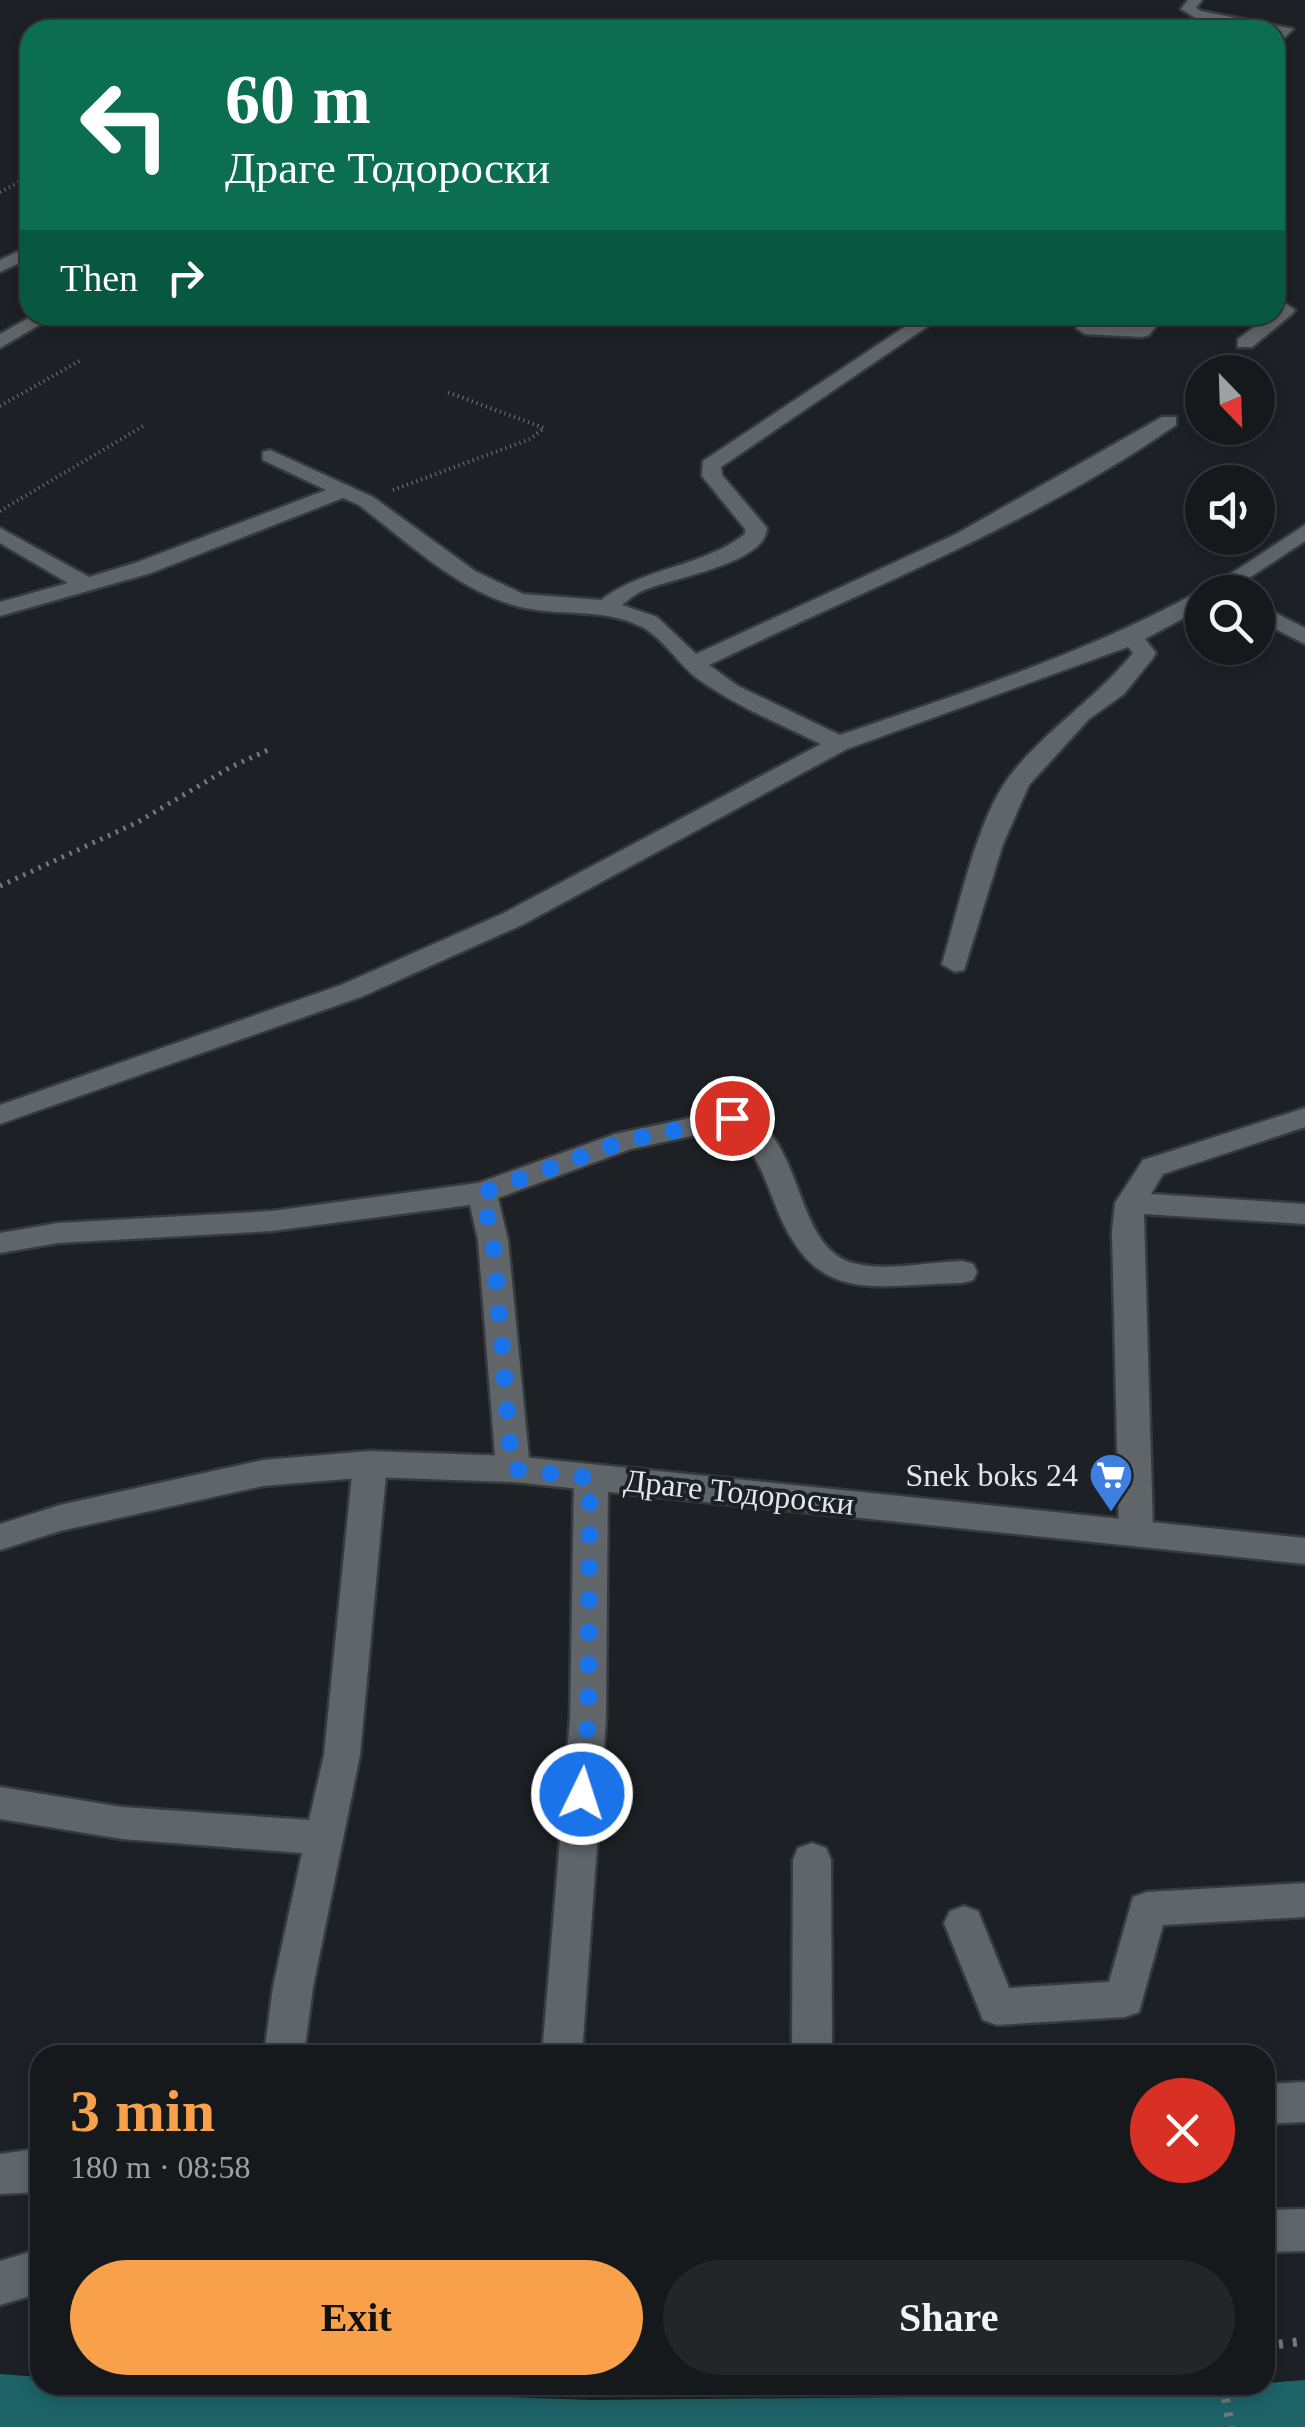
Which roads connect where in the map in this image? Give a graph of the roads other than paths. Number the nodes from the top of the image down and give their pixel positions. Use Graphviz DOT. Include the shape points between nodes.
graph roads {
  1 [pos="1195,0"];
  2 [pos="1226,20"];
  3 [pos="1300,292"];
  4 [pos="1285,310"];
  5 [pos="30,325"];
  6 [pos="917,325"];
  7 [pos="1147,325"];
  8 [pos="1266,325"];
  9 [pos="1085,328"];
  10 [pos="0,342"];
  11 [pos="1245,342"];
  12 [pos="1169,421"];
  13 [pos="270,456"];
  14 [pos="343,491"];
  15 [pos="1305,531"];
  16 [pos="0,534"];
  17 [pos="1241,575"];
  18 [pos="86,584"];
  19 [pos="0,608"];
  20 [pos="606,608"];
  21 [pos="1185,609"];
  22 [pos="1275,620"];
  23 [pos="1132,637"];
  24 [pos="1305,637"];
  25 [pos="693,664"];
  26 [pos="839,744"];
  27 [pos="955,964"];
  28 [pos="0,1115"];
  29 [pos="1305,1117"];
  30 [pos="482,1193"];
  31 [pos="1130,1203"];
  32 [pos="1305,1214"];
  33 [pos="0,1243"];
  34 [pos="962,1272"];
  35 [pos="370,1464"];
  36 [pos="512,1469"];
  37 [pos="590,1478"];
  38 [pos="1136,1532"];
  39 [pos="0,1536"];
  40 [pos="1305,1552"];
  41 [pos="0,1802"];
  42 [pos="324,1838"];
  43 [pos="812,1860"];
  44 [pos="1305,1900"];
  45 [pos="964,1923"];
  46 [pos="285,2045"];
  47 [pos="563,2045"];
  48 [pos="812,2045"];
  49 [pos="1305,2102"];
  50 [pos="1275,2104"];
  51 [pos="30,2170"];
  52 [pos="0,2174"];
  53 [pos="1305,2230"];
  54 [pos="1275,2231"];
  55 [pos="30,2274"];
  56 [pos="0,2283"];
  1 -- 2 [label="street" via="1188,9 1196,15"];
  3 -- 4 [label="street"];
  5 -- 10 [label="street"];
  6 -- 20 [label="street" via="710,465 756,528 748,545 632,587"];
  7 -- 9 [label="street" via="1142,331"];
  8 -- 11 [label="street"];
  12 -- 25 [label="street" via="964,540"];
  13 -- 14 [label="street"];
  14 -- 18 [label="street"];
  14 -- 20 [label="street" via="467,576 518,600"];
  15 -- 17 [label="street"];
  16 -- 18 [label="street"];
  18 -- 19 [label="street"];
  20 -- 25 [label="street" via="649,622"];
  21 -- 23 [label="street"];
  22 -- 24 [label="street"];
  23 -- 26 [label="street"];
  23 -- 27 [label="street" via="1145,653 1018,782 990,844"];
  25 -- 26 [label="street" via="730,691"];
  26 -- 28 [label="street" via="512,919 369,983"];
  29 -- 31 [label="street" via="1154,1166"];
  30 -- 33 [label="street" via="272,1221 58,1233"];
  30 -- 34 [label="street" via="625,1141 732,1118 770,1153 799,1224 830,1265 855,1274"];
  30 -- 36 [label="street" via="493,1240"];
  31 -- 32 [label="street"];
  31 -- 38 [label="street"];
  35 -- 36 [label="street, Драге Тодороски"];
  35 -- 39 [label="street, Драге Тодороски" via="263,1473"];
  35 -- 42 [label="street" via="342,1756"];
  36 -- 37 [label="street, Драге Тодороски"];
  37 -- 38 [label="street, Драге Тодороски"];
  37 -- 47 [label="street" via="588,1719"];
  38 -- 40 [label="street, Драге Тодороски"];
  41 -- 42 [label="street" via="122,1823"];
  42 -- 46 [label="street"];
  43 -- 48 [label="street"];
  44 -- 45 [label="street" via="1146,1910 1125,1999 997,2007"];
  49 -- 50 [label="street"];
  51 -- 52 [label="street"];
  53 -- 54 [label="street"];
  55 -- 56 [label="street"];
}
